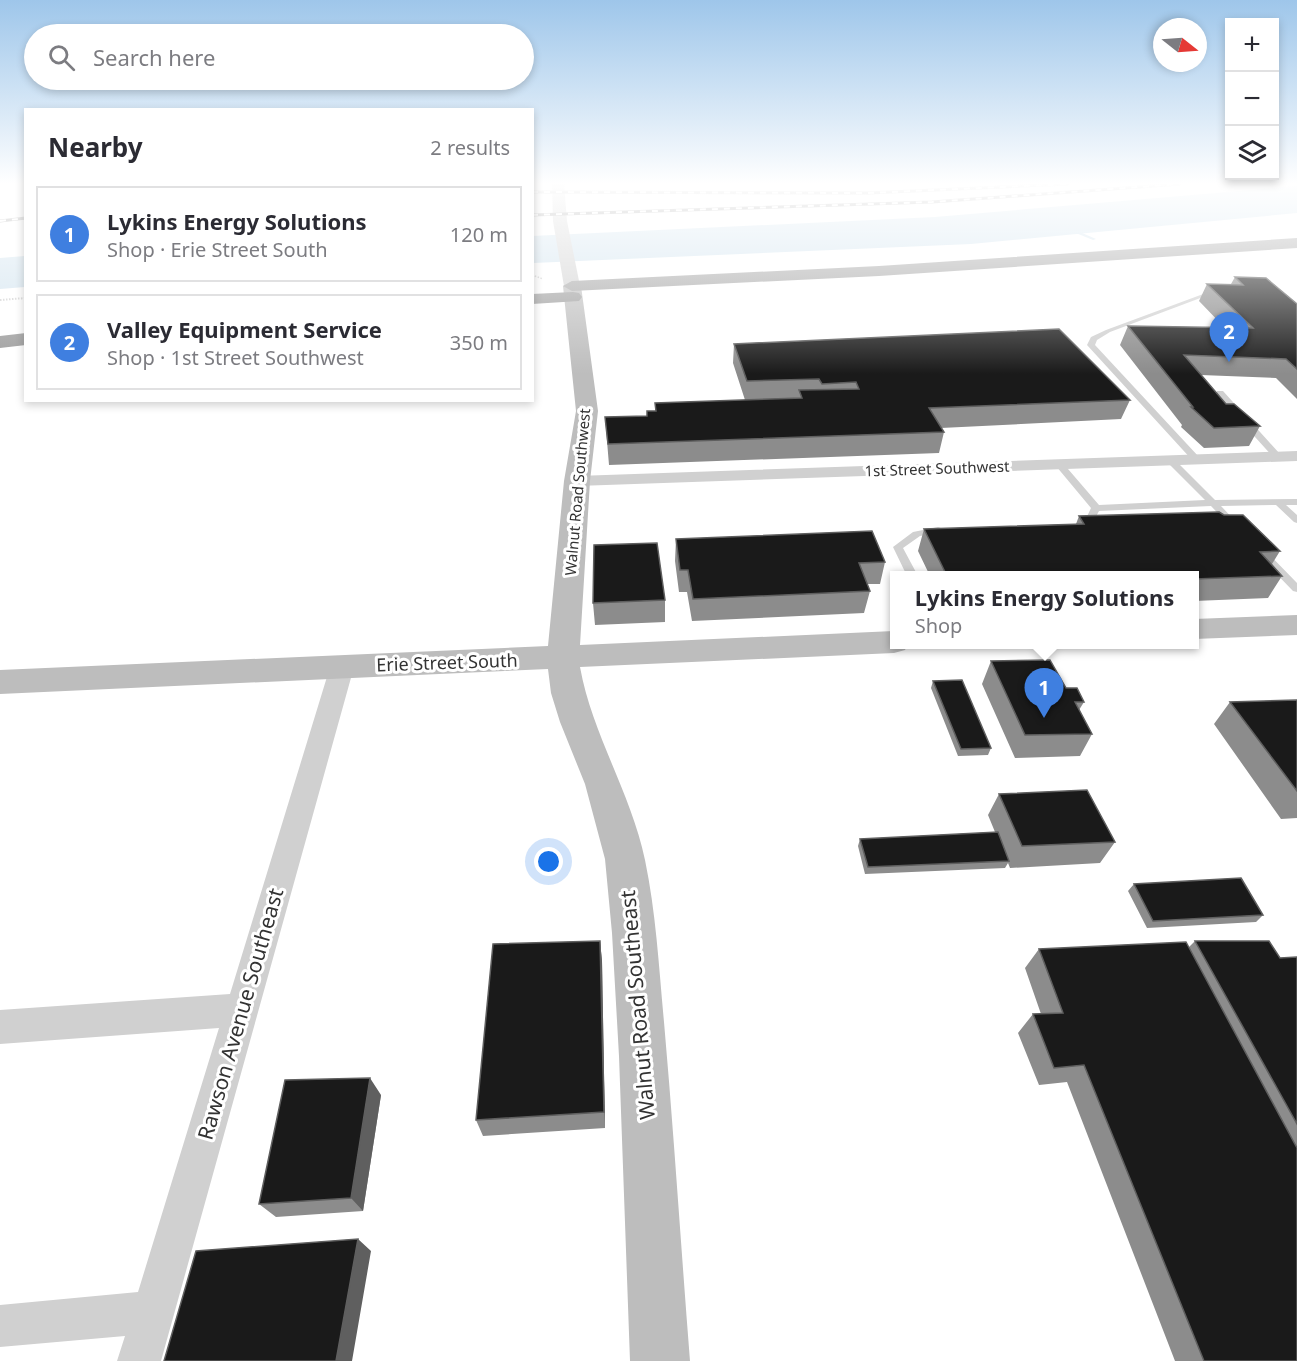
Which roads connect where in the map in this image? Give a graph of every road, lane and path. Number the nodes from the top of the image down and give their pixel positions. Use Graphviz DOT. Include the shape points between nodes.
graph roads {
  1 [pos="565,248"];
  2 [pos="1231,248"];
  3 [pos="1297,252"];
  4 [pos="571,285"];
  5 [pos="534,288"];
  6 [pos="1224,288"];
  7 [pos="24,298"];
  8 [pos="534,298"];
  9 [pos="0,300"];
  10 [pos="0,330"];
  11 [pos="24,335"];
  12 [pos="24,335"];
  13 [pos="0,342"];
  14 [pos="1220,393"];
  15 [pos="1277,456"];
  16 [pos="1297,456"];
  17 [pos="1196,459"];
  18 [pos="1170,460"];
  19 [pos="1059,464"];
  20 [pos="577,481"];
  21 [pos="1278,502"];
  22 [pos="1297,502"];
  23 [pos="1213,503"];
  24 [pos="1096,508"];
  25 [pos="1297,520"];
  26 [pos="1064,526"];
  27 [pos="948,530"];
  28 [pos="910,571"];
  29 [pos="1297,589"];
  30 [pos="1297,625"];
  31 [pos="1199,629"];
  32 [pos="890,642"];
  33 [pos="563,659"];
  34 [pos="342,667"];
  35 [pos="0,682"];
  36 [pos="242,1010"];
  37 [pos="0,1027"];
  38 [pos="153,1312"];
  39 [pos="0,1326"];
  40 [pos="139,1361"];
  41 [pos="660,1361"];
  1 -- 4 [label="street, Walnut Road Southwest"];
  2 -- 4 [label="highway" via="915,269"];
  3 -- 4 [label="highway" via="943,278"];
  4 -- 5 [label="highway"];
  4 -- 8 [label="highway"];
  4 -- 20 [label="main road, Walnut Road Southwest" via="587,411"];
  6 -- 17 [label="lane" via="1108,331 1091,345"];
  7 -- 9 [label="path"];
  10 -- 11 [label="highway"];
  12 -- 13 [label="highway"];
  14 -- 15 [label="lane"];
  15 -- 16 [label="street, 1st Street Southwest"];
  15 -- 17 [label="street, 1st Street Southwest"];
  17 -- 18 [label="street, 1st Street Southwest"];
  18 -- 19 [label="street, 1st Street Southwest"];
  18 -- 23 [label="lane"];
  19 -- 20 [label="street, 1st Street Southwest"];
  19 -- 24 [label="lane"];
  20 -- 33 [label="main road, Walnut Road Southwest"];
  21 -- 22 [label="lane"];
  21 -- 23 [label="lane"];
  21 -- 25 [label="lane"];
  23 -- 24 [label="lane"];
  23 -- 29 [label="lane"];
  24 -- 26 [label="lane" via="1087,526"];
  27 -- 28 [label="lane" via="925,530 909,536 898,547"];
  30 -- 31 [label="main road"];
  32 -- 33 [label="main road, Erie Street South"];
  33 -- 34 [label="main road, Erie Street South"];
  33 -- 41 [label="main road, Walnut Road Southeast" via="568,693 604,784 625,859 644,1056"];
  34 -- 35 [label="main road, Erie Street South"];
  34 -- 36 [label="street, Rawson Avenue Southeast"];
  36 -- 37 [label="street"];
  36 -- 38 [label="street, Rawson Avenue Southeast"];
  38 -- 39 [label="street"];
  38 -- 40 [label="street, Rawson Avenue Southeast"];
}
